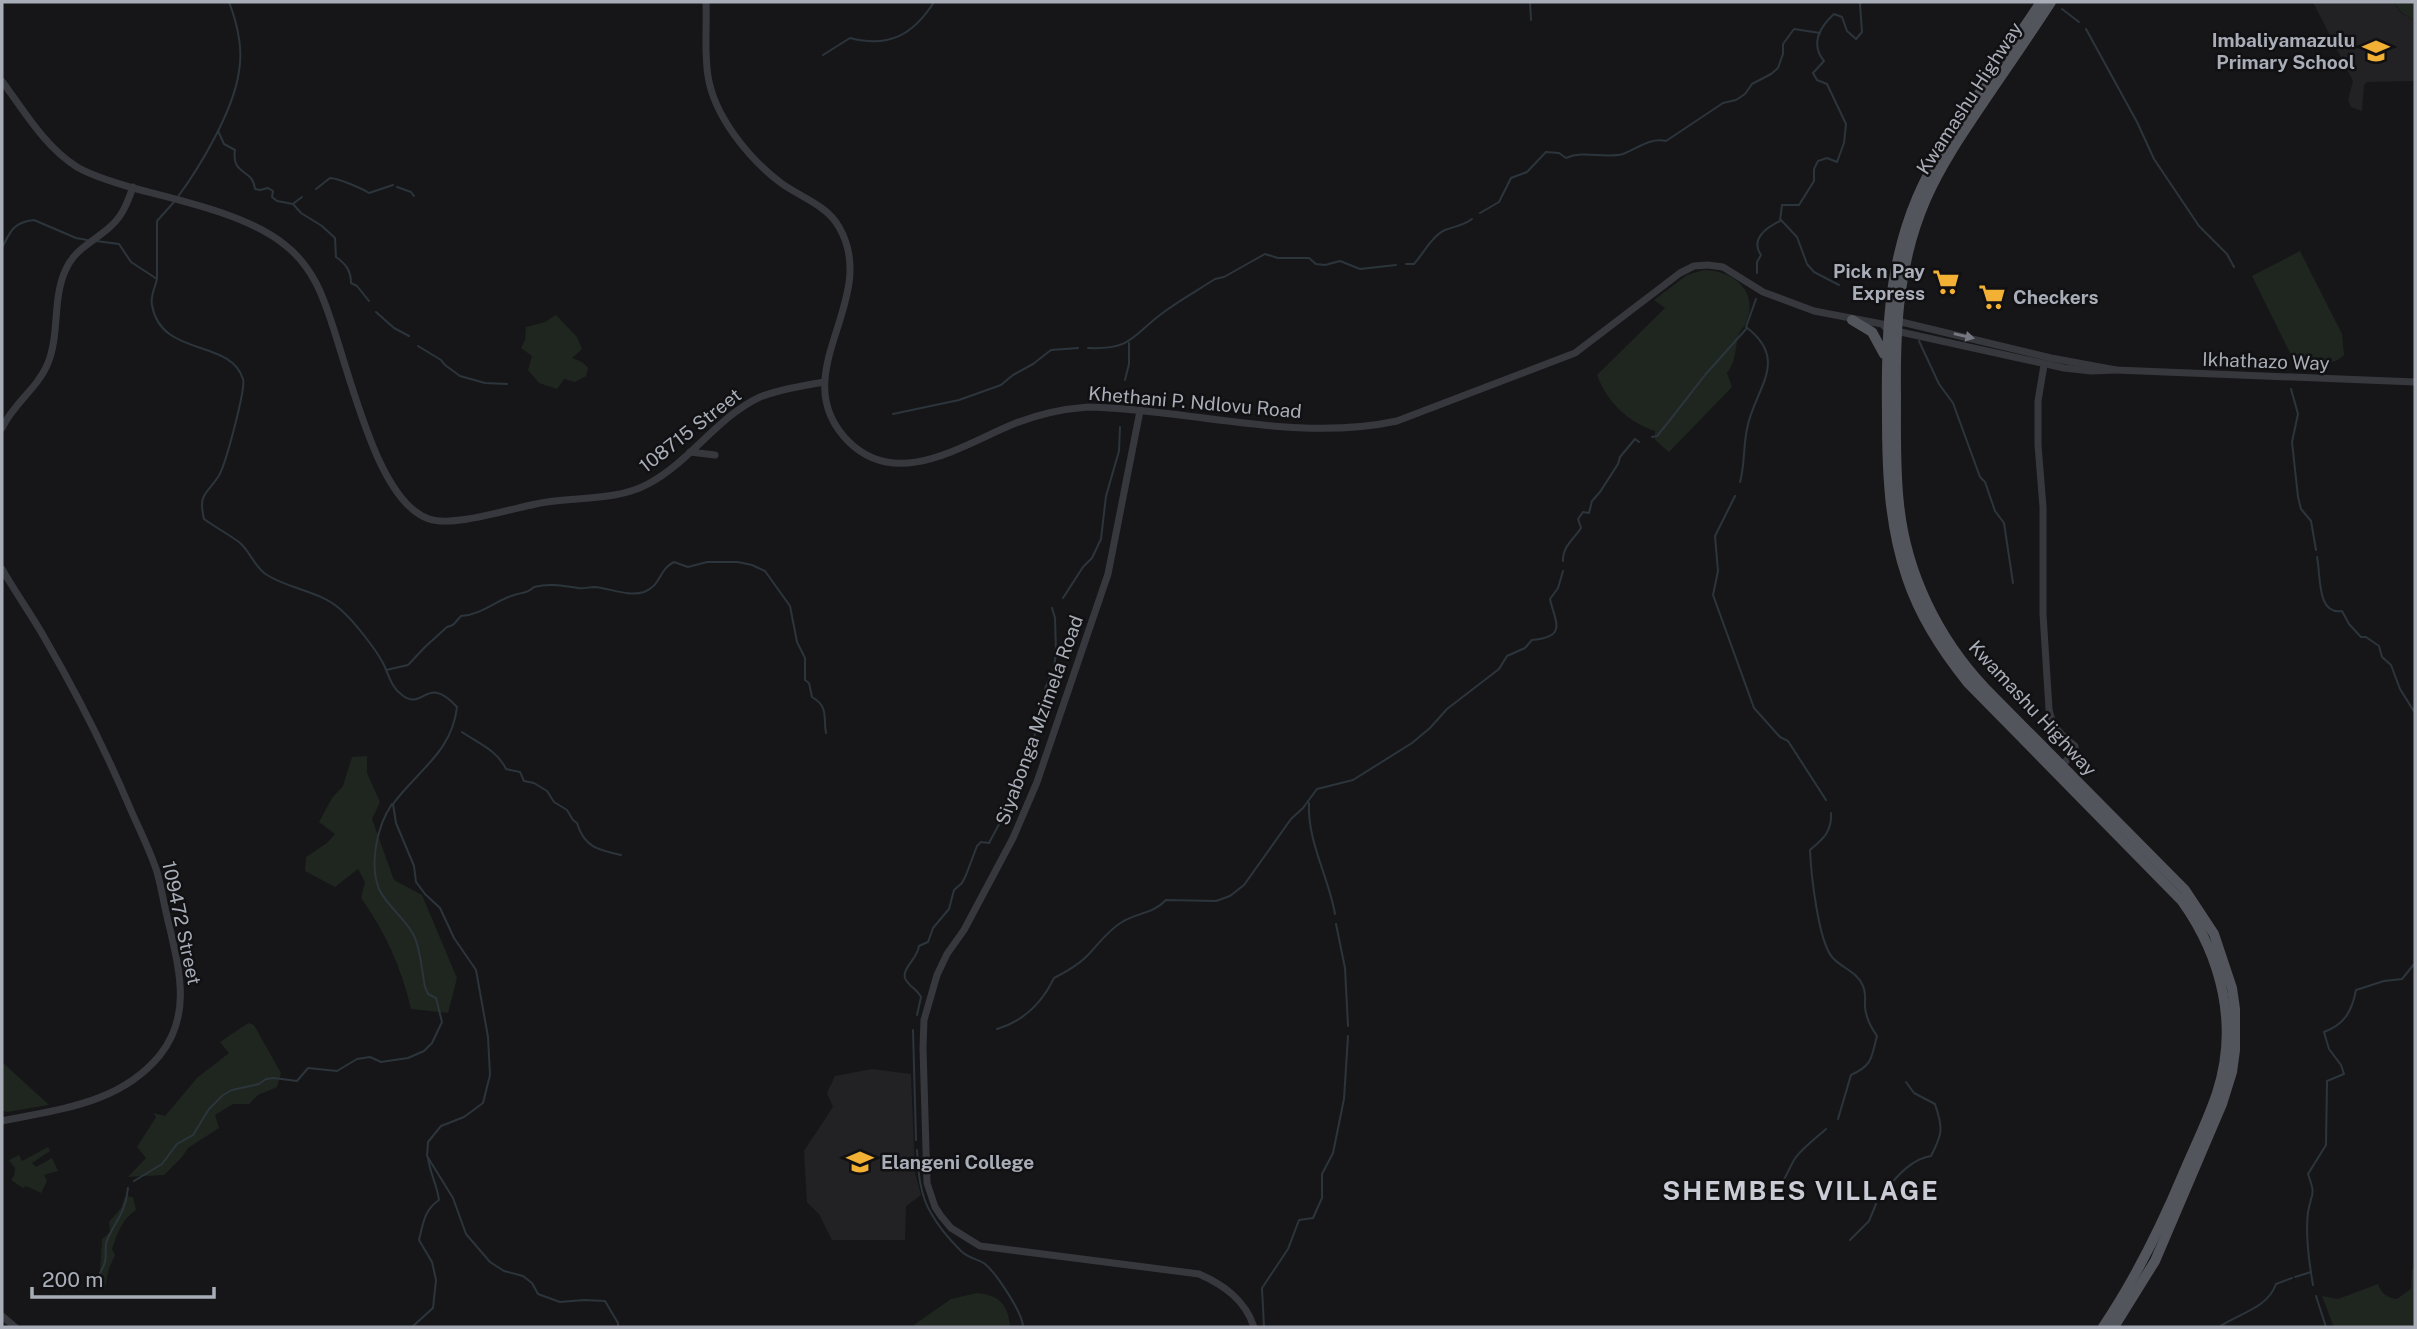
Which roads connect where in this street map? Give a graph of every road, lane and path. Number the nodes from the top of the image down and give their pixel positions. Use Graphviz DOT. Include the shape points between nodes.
graph roads {
  1 [pos="706,2"];
  2 [pos="2041,2"];
  3 [pos="2051,2"];
  4 [pos="2,81"];
  5 [pos="132,187"];
  6 [pos="1852,320"];
  7 [pos="1890,325"];
  8 [pos="1886,361"];
  9 [pos="2044,365"];
  10 [pos="2116,370"];
  11 [pos="824,382"];
  12 [pos="2415,382"];
  13 [pos="1140,411"];
  14 [pos="2,428"];
  15 [pos="690,452"];
  16 [pos="715,455"];
  17 [pos="2,569"];
  18 [pos="2062,766"];
  19 [pos="2212,1118"];
  20 [pos="2,1121"];
  21 [pos="2,1317"];
  22 [pos="15,1327"];
  23 [pos="1254,1327"];
  24 [pos="2103,1327"];
  25 [pos="2114,1327"];
  1 -- 11 [label="street, Khethani P. Ndlovu Road" via="707,74 718,107 772,176 833,218 846,245 850,288"];
  2 -- 7 [label="main road, Kwamashu Highway" via="1948,140 1917,196 1899,247"];
  3 -- 7 [label="main road, Kwamashu Highway" via="1930,190 1905,261"];
  4 -- 5 [label="street, 108715 Street" via="67,159 95,176"];
  5 -- 14 [label="street" via="123,211 72,258 62,280 49,361"];
  5 -- 15 [label="street, 108715 Street" via="249,224 298,256 323,299 377,453 411,509 429,519 641,488"];
  6 -- 7 [label="street, Khethani P. Ndlovu Road"];
  6 -- 8 [label="main road" via="1872,332"];
  6 -- 13 [label="street, Khethani P. Ndlovu Road" via="1798,306 1763,292 1723,267 1702,265 1680,273 1575,352 1397,421 1320,429"];
  7 -- 8 [label="main road, Kwamashu Highway"];
  7 -- 9 [label="street, Ikhathazo Way"];
  7 -- 10 [label="street, Ikhathazo Way, one-way"];
  7 -- 18 [label="main road, Kwamashu Highway" via="1899,504 1919,583 1962,663"];
  8 -- 19 [label="main road, Kwamashu Highway" via="1887,467 1892,517 1907,580 1926,622 1968,683 2182,901 2208,944 2223,990 2227,1028"];
  9 -- 10 [label="street, Ikhathazo Way"];
  9 -- 18 [label="street" via="2038,445 2049,709 2055,729 2076,750"];
  10 -- 12 [label="street, Ikhathazo Way"];
  11 -- 13 [label="street, Khethani P. Ndlovu Road" via="828,408 844,436 868,454 898,463 928,461 1057,410"];
  11 -- 15 [label="street, 108715 Street" via="762,396"];
  13 -- 23 [label="street, Siyabonga Mzimela Road" via="1108,574 1034,789 1013,838 947,954 928,1000 923,1048 928,1183 935,1207 951,1228 980,1246 1199,1274 1228,1289"];
  15 -- 16 [label="street"];
  17 -- 20 [label="street, 109472 Street" via="98,734 141,831 156,871 182,994 171,1039 143,1073 106,1097"];
  18 -- 19 [label="main road, Kwamashu Highway" via="2185,890 2214,934 2232,988 2236,1030 2232,1072"];
  19 -- 24 [label="main road, Kwamashu Highway" via="2155,1239"];
  19 -- 25 [label="main road, Kwamashu Highway" via="2155,1261"];
  21 -- 22 [label="street"];
}
